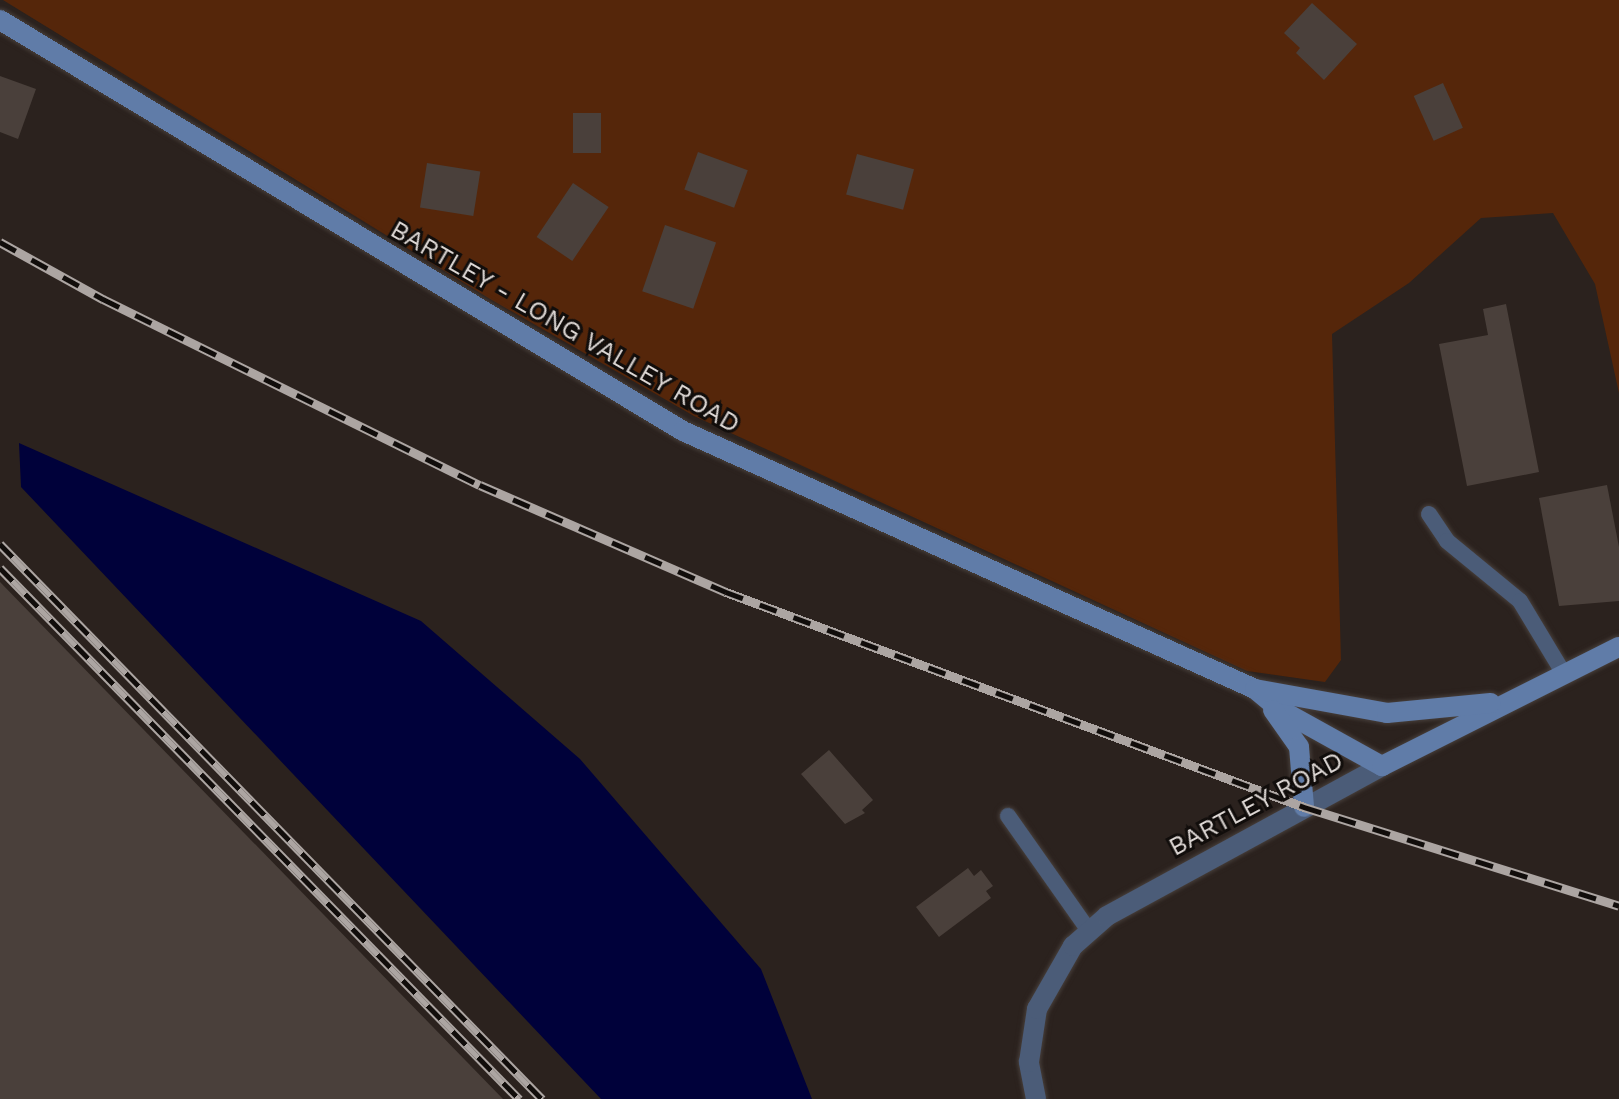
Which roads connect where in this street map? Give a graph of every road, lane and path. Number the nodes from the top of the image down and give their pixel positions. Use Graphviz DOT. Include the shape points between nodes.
graph roads {
  1 [pos="0,20"];
  2 [pos="1429,514"];
  3 [pos="1619,647"];
  4 [pos="1564,674"];
  5 [pos="1255,689"];
  6 [pos="1511,700"];
  7 [pos="1382,766"];
  8 [pos="1304,807"];
  9 [pos="1008,816"];
  10 [pos="1089,931"];
  11 [pos="1036,1099"];
  1 -- 5 [label="main road, BARTLEY - LONG VALLEY ROAD" via="683,431"];
  2 -- 4 [label="lane" via="1447,541 1520,601"];
  3 -- 4 [label="main road, BARTLEY ROAD"];
  4 -- 6 [label="main road, BARTLEY ROAD"];
  5 -- 6 [label="main road" via="1387,713"];
  5 -- 7 [label="main road, BARTLEY - LONG VALLEY ROAD" via="1279,709"];
  5 -- 8 [label="main road" via="1299,747"];
  6 -- 7 [label="main road, BARTLEY ROAD"];
  7 -- 8 [label="street, BARTLEY ROAD"];
  8 -- 10 [label="street, BARTLEY ROAD"];
  9 -- 10 [label="lane"];
  10 -- 11 [label="street, BARTLEY ROAD" via="1060,963 1037,1009 1029,1062"];
}
